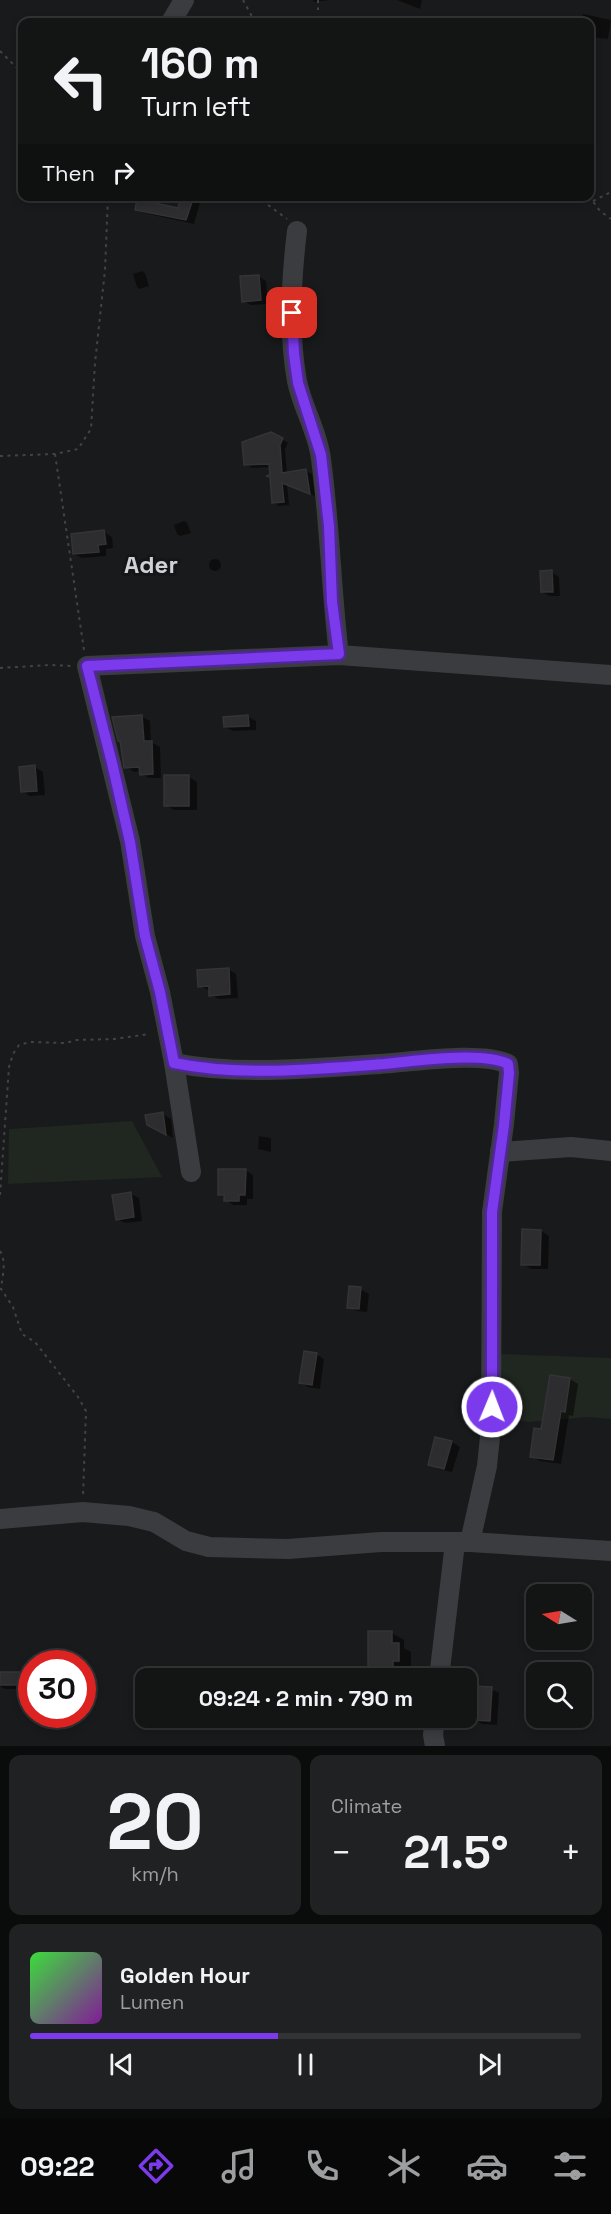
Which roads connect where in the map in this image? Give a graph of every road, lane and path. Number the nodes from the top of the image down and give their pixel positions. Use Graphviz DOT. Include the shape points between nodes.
graph roads {
  1 [pos="184,0"];
  2 [pos="243,0"];
  3 [pos="318,0"];
  4 [pos="318,10"];
  5 [pos="173,18"];
  6 [pos="253,18"];
  7 [pos="0,51"];
  8 [pos="18,69"];
  9 [pos="611,192"];
  10 [pos="594,200"];
  11 [pos="108,201"];
  12 [pos="262,201"];
  13 [pos="593,201"];
  14 [pos="611,219"];
  15 [pos="297,231"];
  16 [pos="55,454"];
  17 [pos="0,456"];
  18 [pos="339,654"];
  19 [pos="87,666"];
  20 [pos="0,668"];
  21 [pos="611,675"];
  22 [pos="168,1034"];
  23 [pos="174,1063"];
  24 [pos="611,1150"];
  25 [pos="500,1152"];
  26 [pos="191,1172"];
  27 [pos="0,1195"];
  28 [pos="0,1251"];
  29 [pos="83,1512"];
  30 [pos="0,1519"];
  31 [pos="463,1542"];
  32 [pos="611,1551"];
  33 [pos="442,1668"];
  34 [pos="434,1728"];
  35 [pos="435,1746"];
  1 -- 5 [label="street"];
  2 -- 6 [label="path"];
  3 -- 4 [label="path"];
  7 -- 8 [label="path"];
  9 -- 10 [label="path"];
  11 -- 16 [label="path" via="92,429 78,449"];
  12 -- 15 [label="path" via="286,217"];
  13 -- 14 [label="path"];
  15 -- 18 [label="street" via="292,298 294,354 298,383 321,455"];
  16 -- 17 [label="path"];
  16 -- 19 [label="path"];
  18 -- 19 [label="street"];
  18 -- 21 [label="street"];
  19 -- 20 [label="path"];
  19 -- 22 [label="street" via="130,842 145,936"];
  22 -- 23 [label="street"];
  22 -- 27 [label="path" via="19,1045 9,1067"];
  23 -- 25 [label="street" via="287,1070 464,1058 504,1062 509,1073"];
  23 -- 26 [label="street"];
  24 -- 25 [label="street" via="571,1147"];
  25 -- 31 [label="street" via="492,1212 491,1427 487,1466"];
  28 -- 29 [label="path" via="4,1264 1,1289 13,1307 22,1334 35,1342 86,1411"];
  29 -- 30 [label="street"];
  29 -- 31 [label="street" via="142,1517 186,1541 209,1547 288,1549 381,1542"];
  31 -- 32 [label="street"];
  31 -- 33 [label="street"];
  34 -- 35 [label="street"];
}
